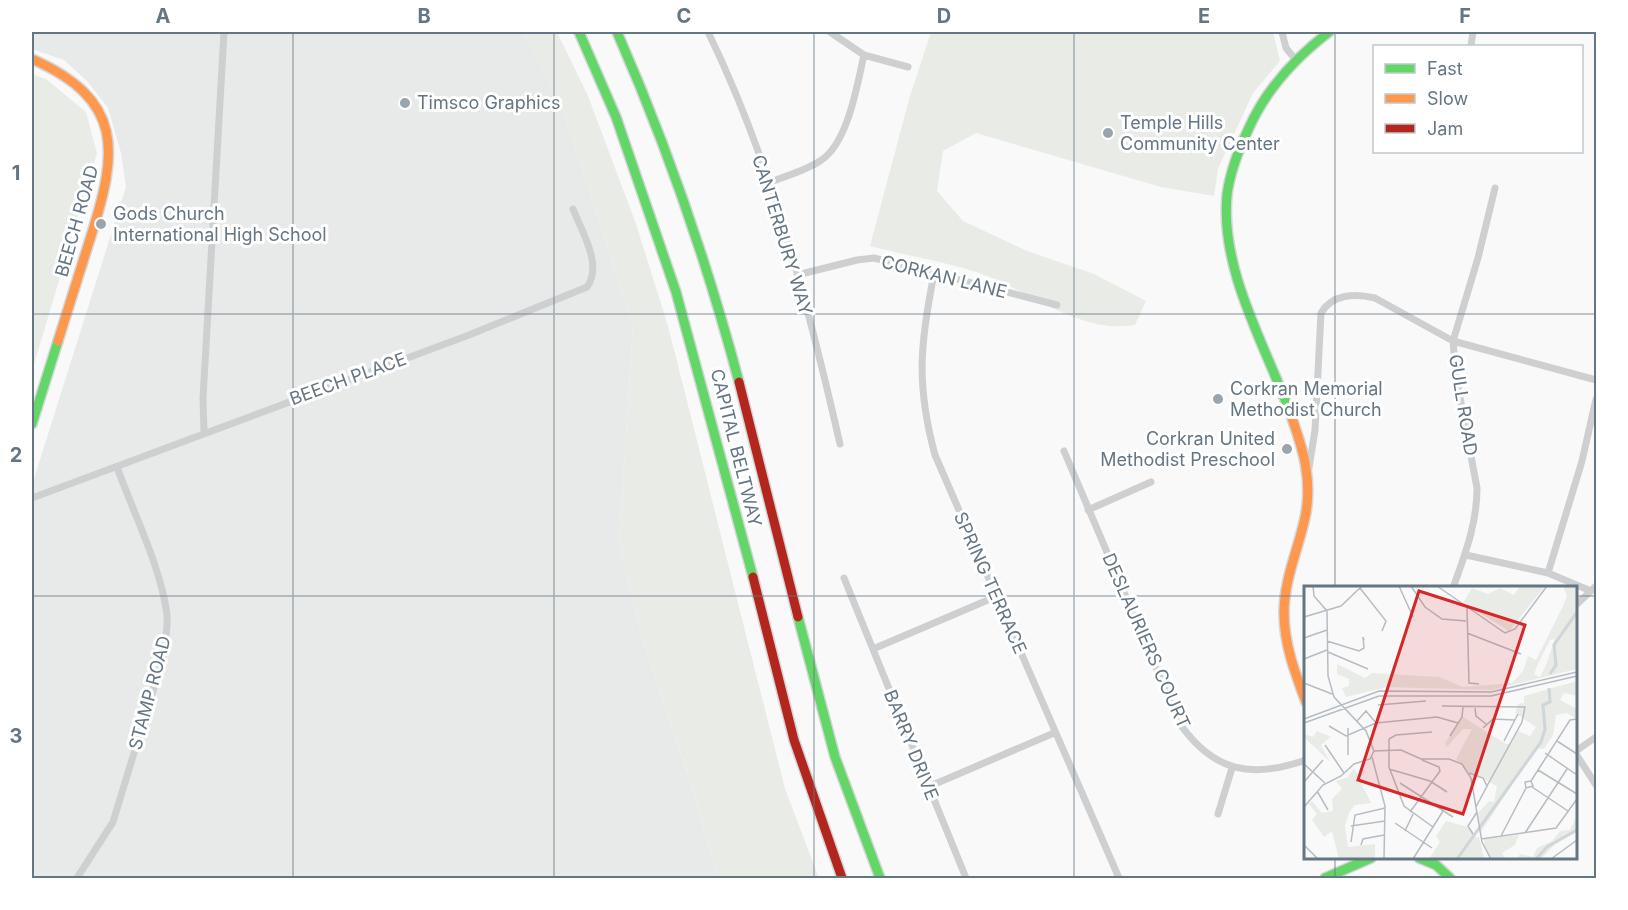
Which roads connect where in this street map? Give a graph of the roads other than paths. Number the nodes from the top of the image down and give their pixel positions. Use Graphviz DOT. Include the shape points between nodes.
graph roads {
  1 [pos="224,32"];
  2 [pos="579,32"];
  3 [pos="617,32"];
  4 [pos="708,32"];
  5 [pos="830,32"];
  6 [pos="1282,32"];
  7 [pos="1329,32"];
  8 [pos="864,55"];
  9 [pos="32,59"];
  10 [pos="1295,59"];
  11 [pos="908,67"];
  12 [pos="768,183"];
  13 [pos="1495,188"];
  14 [pos="573,210"];
  15 [pos="934,274"];
  16 [pos="797,275"];
  17 [pos="1057,305"];
  18 [pos="1453,341"];
  19 [pos="1596,380"];
  20 [pos="1596,399"];
  21 [pos="32,424"];
  22 [pos="204,433"];
  23 [pos="840,444"];
  24 [pos="1064,451"];
  25 [pos="117,466"];
  26 [pos="1308,471"];
  27 [pos="1151,482"];
  28 [pos="32,498"];
  29 [pos="1088,510"];
  30 [pos="1466,555"];
  31 [pos="1548,573"];
  32 [pos="844,578"];
  33 [pos="1454,586"];
  34 [pos="1594,588"];
  35 [pos="995,597"];
  36 [pos="1577,604"];
  37 [pos="873,649"];
  38 [pos="1304,699"];
  39 [pos="1054,734"];
  40 [pos="1596,737"];
  41 [pos="1577,751"];
  42 [pos="1577,755"];
  43 [pos="1304,760"];
  44 [pos="1232,768"];
  45 [pos="1596,784"];
  46 [pos="928,787"];
  47 [pos="1218,814"];
  48 [pos="1346,859"];
  49 [pos="1363,859"];
  50 [pos="1421,859"];
  51 [pos="1329,876"];
  52 [pos="77,879"];
  53 [pos="842,879"];
  54 [pos="880,879"];
  55 [pos="966,879"];
  56 [pos="1119,879"];
  57 [pos="1450,879"];
  1 -- 22 [label="street"];
  2 -- 53 [label="main road, CAPITAL BELTWAY" via="627,145 669,265 794,740"];
  3 -- 54 [label="main road, CAPITAL BELTWAY" via="660,133 699,244 828,732"];
  4 -- 12 [label="street, CANTERBURY WAY" via="736,93"];
  5 -- 8 [label="street"];
  6 -- 10 [label="street" via="1286,48"];
  7 -- 10 [label="main road"];
  8 -- 11 [label="street"];
  8 -- 12 [label="street" via="843,133 831,153"];
  9 -- 21 [label="main road, BEECH ROAD" via="70,78 93,101 107,132 111,161 104,195"];
  10 -- 26 [label="main road" via="1270,90 1240,141 1227,186 1225,212 1232,260 1286,398"];
  12 -- 16 [label="street, CANTERBURY WAY"];
  13 -- 18 [label="street, GULL ROAD"];
  14 -- 22 [label="street, BEECH PLACE" via="592,261 592,280 587,287"];
  15 -- 16 [label="street, CORKAN LANE" via="874,258"];
  15 -- 17 [label="street, CORKAN LANE"];
  15 -- 35 [label="street, SPRING TERRACE" via="921,362 927,426 935,455"];
  16 -- 23 [label="street, CANTERBURY WAY"];
  18 -- 19 [label="street"];
  18 -- 26 [label="street" via="1375,298 1354,295 1326,305 1318,326 1315,430"];
  18 -- 30 [label="street, GULL ROAD" via="1477,488"];
  20 -- 31 [label="street"];
  22 -- 25 [label="street, BEECH PLACE"];
  24 -- 29 [label="street, DESLAURIERS COURT"];
  25 -- 28 [label="street, BEECH PLACE"];
  25 -- 52 [label="street, STAMP ROAD" via="164,603 166,637 113,822"];
  26 -- 38 [label="main road" via="1306,522 1285,595 1284,613 1287,649"];
  27 -- 29 [label="street"];
  29 -- 44 [label="street, DESLAURIERS COURT" via="1180,723 1203,751"];
  30 -- 31 [label="street"];
  30 -- 33 [label="street, GULL ROAD"];
  31 -- 34 [label="street"];
  32 -- 37 [label="street, BARRY DRIVE"];
  34 -- 36 [label="street"];
  35 -- 37 [label="street"];
  35 -- 39 [label="street, SPRING TERRACE"];
  37 -- 46 [label="street, BARRY DRIVE"];
  39 -- 46 [label="street"];
  39 -- 56 [label="street, SPRING TERRACE"];
  40 -- 41 [label="street"];
  42 -- 45 [label="street"];
  43 -- 44 [label="street" via="1272,769"];
  44 -- 47 [label="street"];
  46 -- 55 [label="street, BARRY DRIVE"];
  48 -- 51 [label="main road"];
  49 -- 51 [label="main road"];
  50 -- 57 [label="main road" via="1436,865"];
}
